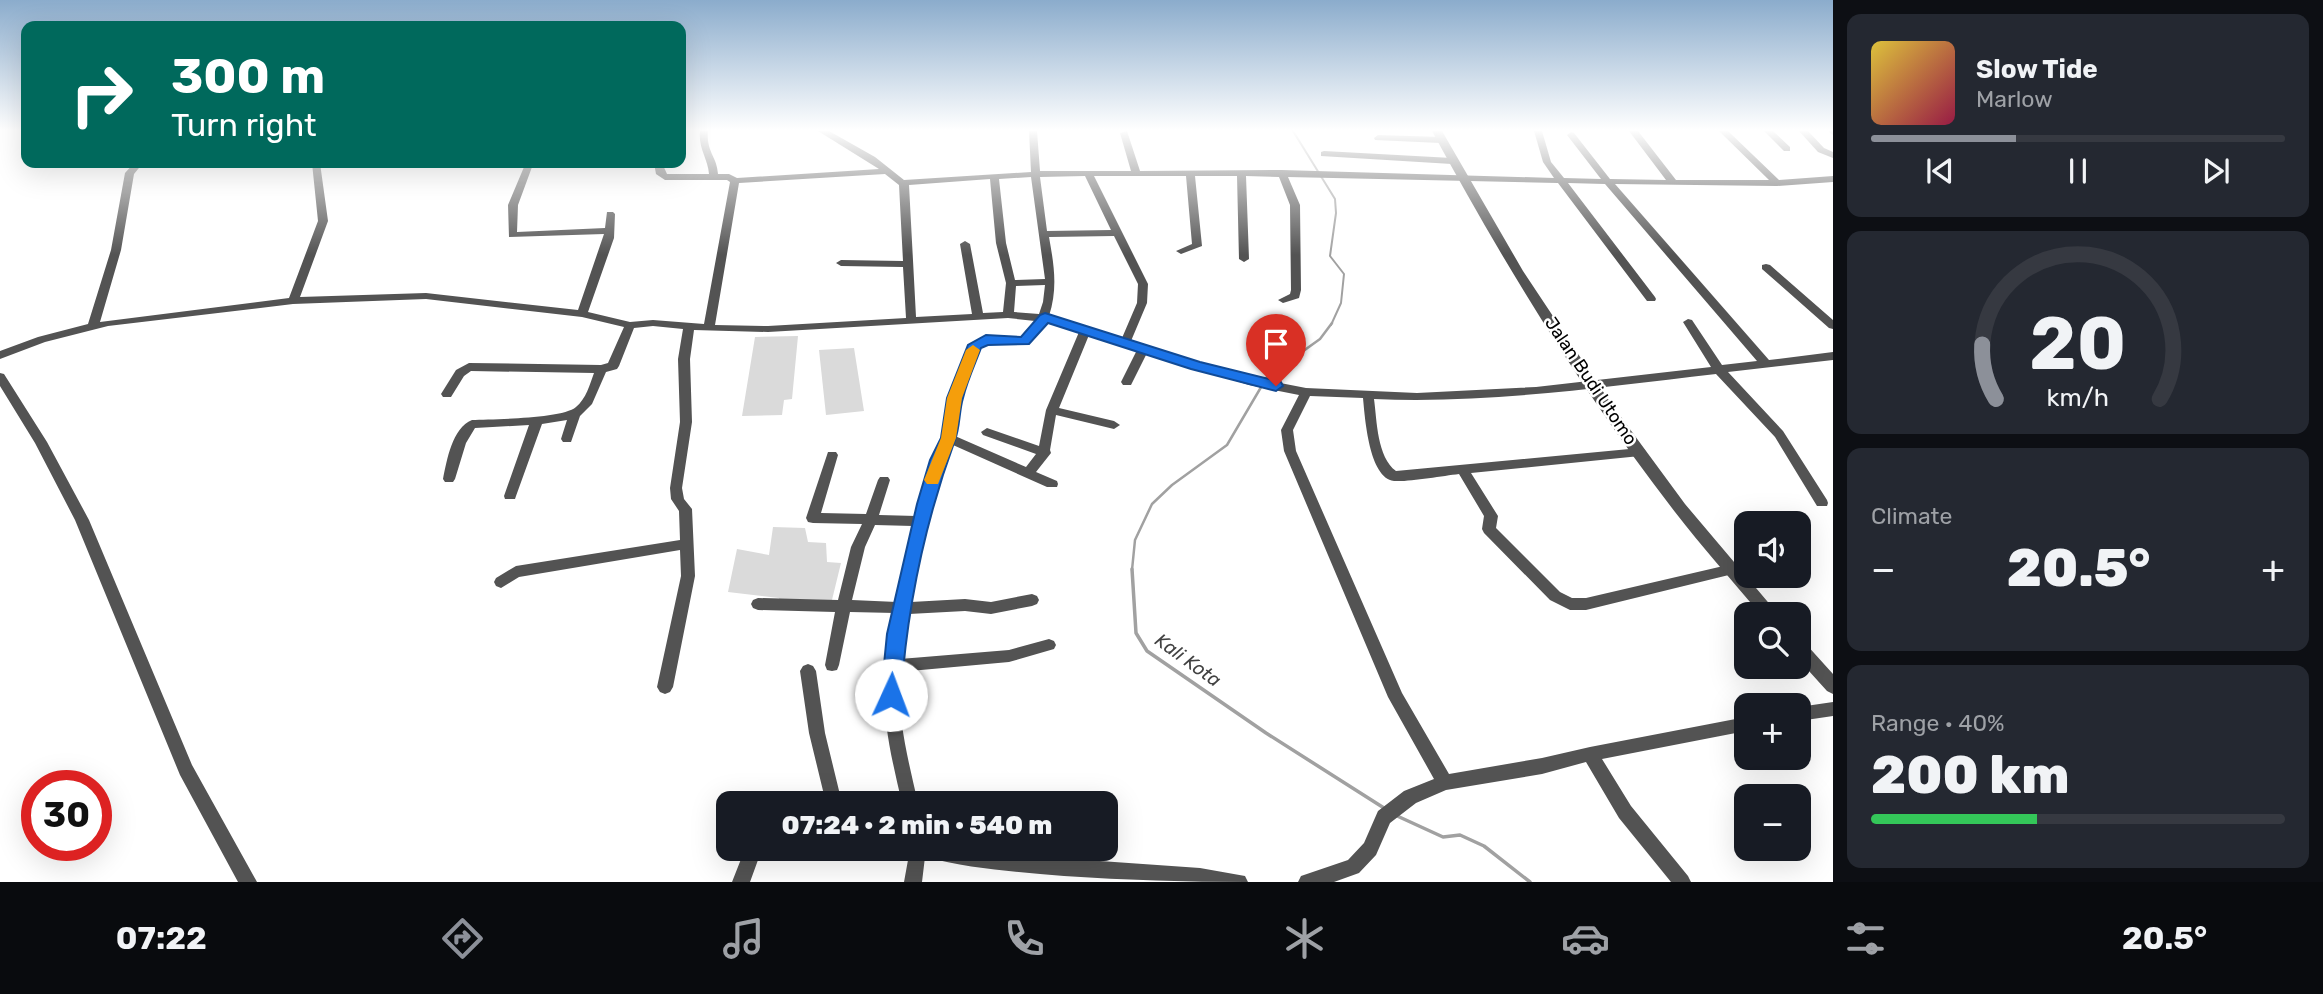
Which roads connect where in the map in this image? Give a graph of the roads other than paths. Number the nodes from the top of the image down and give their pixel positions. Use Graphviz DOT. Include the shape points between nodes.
graph roads {
  1 [pos="131,172"];
  2 [pos="317,172"];
  3 [pos="526,172"];
  4 [pos="660,172"];
  5 [pos="714,172"];
  6 [pos="870,172"];
  7 [pos="888,172"];
  8 [pos="1459,172"];
  9 [pos="1554,172"];
  10 [pos="1600,172"];
  11 [pos="1665,172"];
  12 [pos="1766,172"];
  13 [pos="1136,173"];
  14 [pos="1190,173"];
  15 [pos="1241,173"];
  16 [pos="1282,173"];
  17 [pos="1036,174"];
  18 [pos="1088,174"];
  19 [pos="714,177"];
  20 [pos="994,178"];
  21 [pos="1833,179"];
  22 [pos="1464,180"];
  23 [pos="735,181"];
  24 [pos="1560,181"];
  25 [pos="1608,182"];
  26 [pos="1673,183"];
  27 [pos="1777,183"];
  28 [pos="904,184"];
  29 [pos="610,214"];
  30 [pos="609,231"];
  31 [pos="1116,233"];
  32 [pos="1044,234"];
  33 [pos="965,244"];
  34 [pos="1181,251"];
  35 [pos="1244,259"];
  36 [pos="841,263"];
  37 [pos="908,264"];
  38 [pos="1766,267"];
  39 [pos="1051,282"];
  40 [pos="1011,283"];
  41 [pos="1651,299"];
  42 [pos="1283,300"];
  43 [pos="293,301"];
  44 [pos="582,314"];
  45 [pos="1008,315"];
  46 [pos="978,316"];
  47 [pos="911,318"];
  48 [pos="1045,318"];
  49 [pos="1688,322"];
  50 [pos="93,326"];
  51 [pos="630,326"];
  52 [pos="1833,326"];
  53 [pos="689,327"];
  54 [pos="709,328"];
  55 [pos="1085,332"];
  56 [pos="1125,343"];
  57 [pos="1144,348"];
  58 [pos="0,355"];
  59 [pos="1833,357"];
  60 [pos="1766,364"];
  61 [pos="601,369"];
  62 [pos="1719,370"];
  63 [pos="0,377"];
  64 [pos="1127,382"];
  65 [pos="1592,385"];
  66 [pos="1306,392"];
  67 [pos="447,394"];
  68 [pos="1368,395"];
  69 [pos="1052,410"];
  70 [pos="574,416"];
  71 [pos="537,420"];
  72 [pos="1114,425"];
  73 [pos="987,432"];
  74 [pos="948,438"];
  75 [pos="567,439"];
  76 [pos="1640,452"];
  77 [pos="1045,453"];
  78 [pos="832,455"];
  79 [pos="1463,470"];
  80 [pos="1029,472"];
  81 [pos="449,479"];
  82 [pos="884,480"];
  83 [pos="1052,484"];
  84 [pos="510,496"];
  85 [pos="1822,503"];
  86 [pos="871,520"];
  87 [pos="923,522"];
  88 [pos="685,544"];
  89 [pos="1732,569"];
  90 [pos="500,582"];
  91 [pos="1031,600"];
  92 [pos="1760,602"];
  93 [pos="758,604"];
  94 [pos="842,606"];
  95 [pos="904,607"];
  96 [pos="1049,645"];
  97 [pos="1811,661"];
  98 [pos="832,665"];
  99 [pos="892,666"];
  100 [pos="808,671"];
  101 [pos="1833,686"];
  102 [pos="665,687"];
  103 [pos="1833,709"];
  104 [pos="1811,712"];
  105 [pos="1734,726"];
  106 [pos="1590,754"];
  107 [pos="1445,782"];
  108 [pos="831,791"];
  109 [pos="908,791"];
  110 [pos="749,861"];
  111 [pos="916,861"];
  112 [pos="992,861"];
  113 [pos="248,882"];
  114 [pos="741,882"];
  115 [pos="913,882"];
  116 [pos="1239,882"];
  117 [pos="1307,882"];
  118 [pos="1682,882"];
  1 -- 50 [label="street" via="116,250"];
  2 -- 43 [label="street" via="323,221"];
  3 -- 30 [label="street" via="512,208 512,235"];
  4 -- 19 [label="street" via="665,177"];
  5 -- 19 [label="street"];
  6 -- 23 [label="street"];
  7 -- 28 [label="street"];
  8 -- 22 [label="street, Jalan Budi Utomo"];
  9 -- 24 [label="street"];
  10 -- 25 [label="street"];
  11 -- 26 [label="street"];
  12 -- 27 [label="street"];
  13 -- 14 [label="street"];
  13 -- 18 [label="street"];
  14 -- 15 [label="street"];
  14 -- 34 [label="street" via="1197,246"];
  15 -- 16 [label="street"];
  15 -- 35 [label="street"];
  16 -- 22 [label="street"];
  16 -- 42 [label="street" via="1295,205 1296,290 1295,296"];
  17 -- 18 [label="street"];
  17 -- 20 [label="street"];
  17 -- 32 [label="street"];
  18 -- 31 [label="street"];
  19 -- 23 [label="street"];
  20 -- 28 [label="street"];
  20 -- 40 [label="street"];
  21 -- 27 [label="street"];
  22 -- 24 [label="street"];
  22 -- 65 [label="street, Jalan Budi Utomo"];
  23 -- 54 [label="street"];
  24 -- 25 [label="street"];
  24 -- 41 [label="street"];
  25 -- 26 [label="street"];
  25 -- 60 [label="street"];
  26 -- 27 [label="street"];
  28 -- 37 [label="street"];
  29 -- 30 [label="street"];
  30 -- 44 [label="street"];
  31 -- 32 [label="street"];
  31 -- 56 [label="street" via="1143,284 1142,303"];
  32 -- 39 [label="street"];
  33 -- 46 [label="street"];
  36 -- 37 [label="street"];
  37 -- 47 [label="street"];
  38 -- 52 [label="street"];
  39 -- 40 [label="street"];
  39 -- 48 [label="street"];
  40 -- 45 [label="street"];
  43 -- 44 [label="street" via="426,296"];
  43 -- 50 [label="street"];
  44 -- 51 [label="street"];
  45 -- 46 [label="street"];
  45 -- 48 [label="street"];
  46 -- 47 [label="street"];
  47 -- 54 [label="street" via="792,328"];
  48 -- 55 [label="street"];
  48 -- 74 [label="street" via="1024,341 986,340 975,345 955,398"];
  49 -- 62 [label="street"];
  50 -- 58 [label="street"];
  51 -- 53 [label="street"];
  51 -- 61 [label="street" via="613,366"];
  53 -- 54 [label="street"];
  53 -- 88 [label="street" via="685,339 684,451 676,490 685,509"];
  55 -- 56 [label="street"];
  55 -- 69 [label="street"];
  56 -- 57 [label="street"];
  57 -- 64 [label="street"];
  57 -- 66 [label="street" via="1249,381"];
  59 -- 60 [label="street"];
  60 -- 62 [label="street"];
  61 -- 67 [label="street" via="468,368"];
  61 -- 70 [label="street" via="586,408"];
  62 -- 65 [label="street"];
  62 -- 85 [label="street" via="1779,434"];
  63 -- 113 [label="street" via="82,520 186,770"];
  65 -- 68 [label="street" via="1447,396"];
  65 -- 76 [label="street, Jalan Budi Utomo"];
  66 -- 68 [label="street"];
  66 -- 107 [label="street" via="1287,430 1290,451 1396,697"];
  68 -- 79 [label="street" via="1387,473 1410,476"];
  69 -- 72 [label="street"];
  69 -- 77 [label="street"];
  70 -- 71 [label="street"];
  70 -- 75 [label="street"];
  71 -- 81 [label="street" via="472,424 461,436"];
  71 -- 84 [label="street"];
  73 -- 77 [label="street"];
  74 -- 80 [label="street"];
  74 -- 87 [label="street" via="928,491"];
  76 -- 79 [label="street"];
  76 -- 89 [label="street, Jalan Budi Utomo"];
  77 -- 80 [label="street"];
  78 -- 86 [label="street" via="813,518"];
  79 -- 89 [label="street" via="1491,516 1492,532 1555,596 1570,604"];
  80 -- 83 [label="street"];
  82 -- 86 [label="street"];
  86 -- 87 [label="street"];
  86 -- 94 [label="street" via="858,547"];
  87 -- 95 [label="street"];
  88 -- 90 [label="street" via="516,572"];
  88 -- 102 [label="street" via="688,576"];
  89 -- 92 [label="street, Jalan Budi Utomo"];
  91 -- 95 [label="street" via="990,608"];
  93 -- 94 [label="street"];
  94 -- 95 [label="street"];
  94 -- 98 [label="street"];
  95 -- 99 [label="street"];
  96 -- 99 [label="street" via="1009,656"];
  97 -- 101 [label="street"];
  99 -- 109 [label="street" via="893,708"];
  100 -- 108 [label="street"];
  103 -- 104 [label="street"];
  105 -- 106 [label="street"];
  106 -- 107 [label="street"];
  106 -- 118 [label="street" via="1625,812"];
  107 -- 117 [label="street" via="1403,801 1384,817 1370,849 1353,867"];
  110 -- 114 [label="street"];
  111 -- 115 [label="street"];
  112 -- 116 [label="street"];
}
